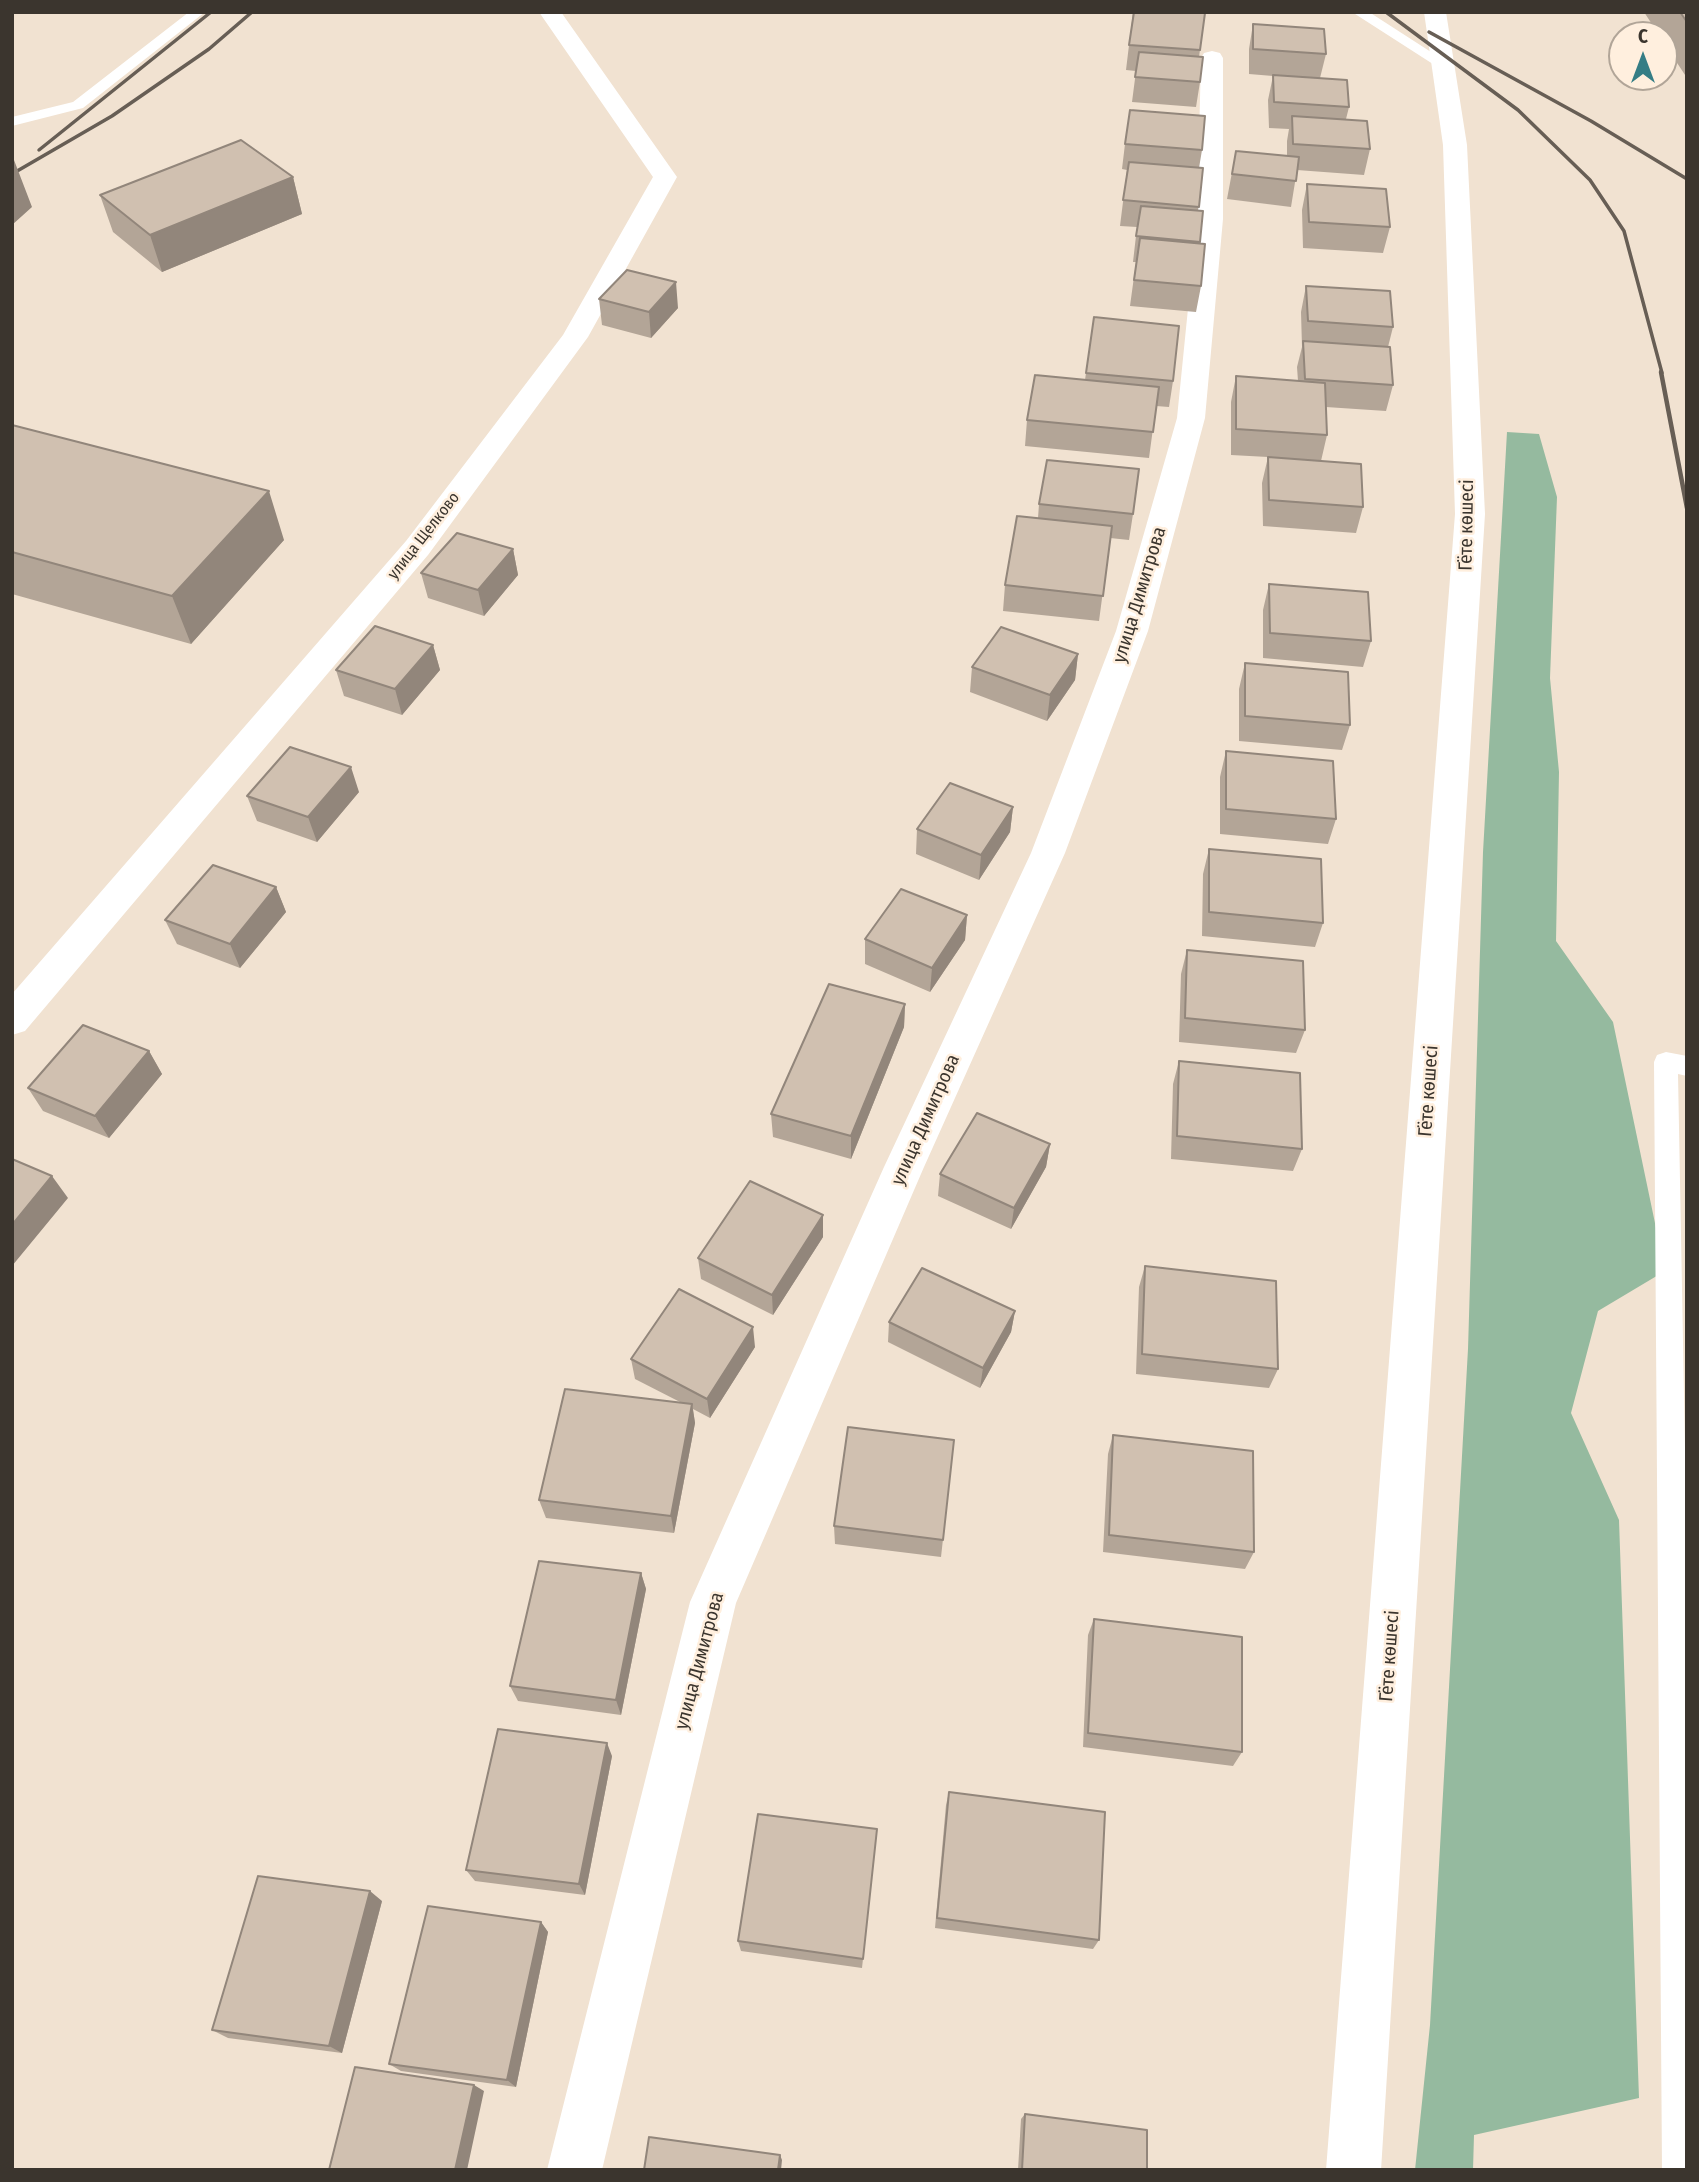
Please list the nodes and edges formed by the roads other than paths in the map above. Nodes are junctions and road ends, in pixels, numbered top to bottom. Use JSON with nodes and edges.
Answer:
{"nodes":[{"id":1,"x":198,"y":12,"type":"edge"},
{"id":2,"x":550,"y":12,"type":"edge"},
{"id":3,"x":1359,"y":12,"type":"edge"},
{"id":4,"x":1435,"y":12,"type":"edge"},
{"id":5,"x":1212,"y":58,"type":"dead end"},
{"id":6,"x":1441,"y":63,"type":"junction"},
{"id":7,"x":12,"y":122,"type":"edge"},
{"id":8,"x":12,"y":1020,"type":"edge"},
{"id":9,"x":1687,"y":1066,"type":"edge"},
{"id":10,"x":574,"y":2170,"type":"edge"},
{"id":11,"x":1353,"y":2170,"type":"edge"},
{"id":12,"x":1680,"y":2170,"type":"edge"}],
"edges":[{"from":1,"to":7,"type":"lane"},
{"from":2,"to":8,"type":"street","name":"улица Щелково"},
{"from":3,"to":6,"type":"lane"},
{"from":4,"to":6,"type":"street","name":"Гёте көшесі"},
{"from":5,"to":10,"type":"street","name":"улица Димитрова"},
{"from":6,"to":11,"type":"street","name":"Гёте көшесі"},
{"from":9,"to":12,"type":"lane"}]}
